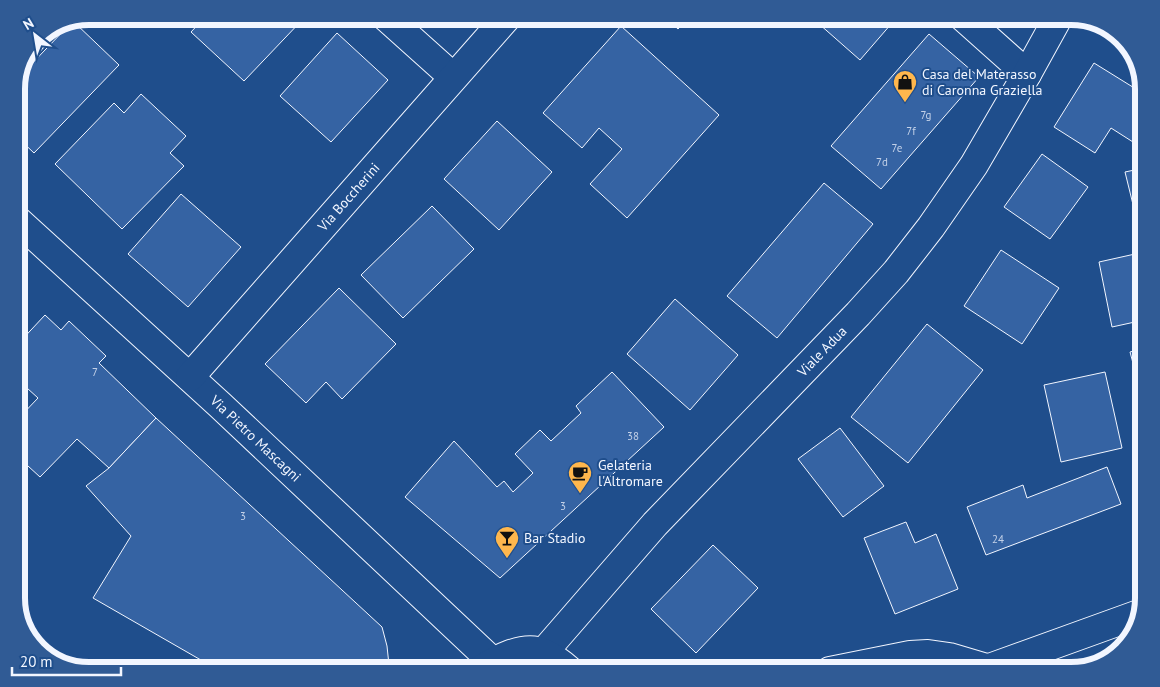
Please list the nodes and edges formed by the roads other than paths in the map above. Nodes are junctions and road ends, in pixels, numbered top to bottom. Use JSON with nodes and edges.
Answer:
{"nodes":[{"id":1,"x":395,"y":25,"type":"edge"},
{"id":2,"x":500,"y":25,"type":"edge"},
{"id":3,"x":972,"y":25,"type":"edge"},
{"id":4,"x":1054,"y":25,"type":"edge"},
{"id":5,"x":1027,"y":74,"type":"junction"},
{"id":6,"x":454,"y":77,"type":"junction"},
{"id":7,"x":25,"y":227,"type":"edge"},
{"id":8,"x":190,"y":377,"type":"junction"},
{"id":9,"x":1132,"y":617,"type":"edge"},
{"id":10,"x":543,"y":653,"type":"junction"},
{"id":11,"x":482,"y":662,"type":"edge"},
{"id":12,"x":494,"y":662,"type":"edge"},
{"id":13,"x":558,"y":662,"type":"edge"},
{"id":14,"x":875,"y":662,"type":"edge"},
{"id":15,"x":963,"y":662,"type":"edge"},
{"id":16,"x":1007,"y":662,"type":"edge"}],
"edges":[{"from":1,"to":6,"type":"street"},
{"from":2,"to":6,"type":"street","name":"Via Boccherini"},
{"from":3,"to":5,"type":"street"},
{"from":4,"to":5,"type":"street","name":"Viale Adua"},
{"from":5,"to":10,"type":"street","name":"Viale Adua"},
{"from":6,"to":8,"type":"street","name":"Via Boccherini"},
{"from":7,"to":8,"type":"street","name":"Via Pietro Mascagni"},
{"from":8,"to":11,"type":"street","name":"Via Pietro Mascagni"},
{"from":9,"to":16,"type":"street"},
{"from":10,"to":12,"type":"street"},
{"from":10,"to":13,"type":"street"},
{"from":14,"to":15,"type":"street"}]}
